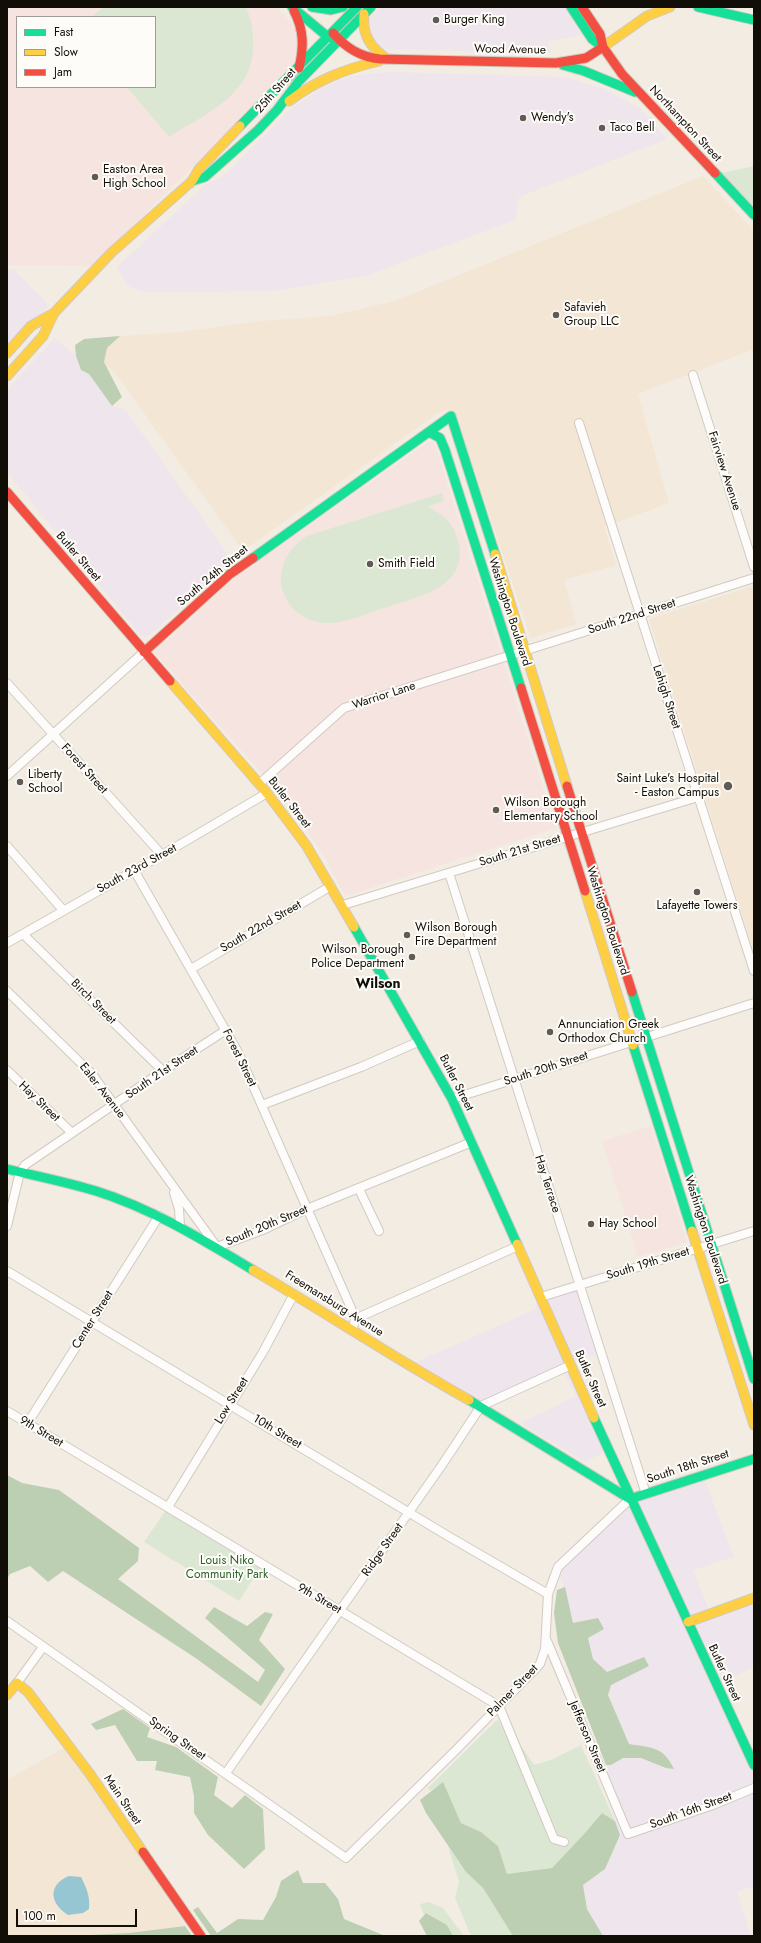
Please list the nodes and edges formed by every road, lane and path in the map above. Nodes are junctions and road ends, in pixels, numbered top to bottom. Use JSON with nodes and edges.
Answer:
{"nodes":[{"id":1,"x":292,"y":7,"type":"edge"},
{"id":2,"x":305,"y":7,"type":"edge"},
{"id":3,"x":312,"y":7,"type":"edge"},
{"id":4,"x":343,"y":7,"type":"edge"},
{"id":5,"x":357,"y":7,"type":"edge"},
{"id":6,"x":371,"y":7,"type":"edge"},
{"id":7,"x":571,"y":7,"type":"edge"},
{"id":8,"x":582,"y":7,"type":"edge"},
{"id":9,"x":670,"y":7,"type":"edge"},
{"id":10,"x":698,"y":7,"type":"edge"},
{"id":11,"x":364,"y":14,"type":"junction"},
{"id":12,"x":754,"y":20,"type":"edge"},
{"id":13,"x":330,"y":35,"type":"junction"},
{"id":14,"x":339,"y":40,"type":"junction"},
{"id":15,"x":604,"y":47,"type":"junction"},
{"id":16,"x":387,"y":59,"type":"junction"},
{"id":17,"x":556,"y":63,"type":"junction"},
{"id":18,"x":299,"y":68,"type":"junction"},
{"id":19,"x":639,"y":93,"type":"junction"},
{"id":20,"x":277,"y":110,"type":"junction"},
{"id":21,"x":192,"y":181,"type":"junction"},
{"id":22,"x":754,"y":215,"type":"edge"},
{"id":23,"x":54,"y":312,"type":"junction"},
{"id":24,"x":7,"y":353,"type":"edge"},
{"id":25,"x":693,"y":375,"type":"dead end"},
{"id":26,"x":7,"y":376,"type":"edge"},
{"id":27,"x":451,"y":416,"type":"joint"},
{"id":28,"x":579,"y":423,"type":"dead end"},
{"id":29,"x":429,"y":432,"type":"junction"},
{"id":30,"x":7,"y":492,"type":"edge"},
{"id":31,"x":754,"y":567,"type":"edge"},
{"id":32,"x":754,"y":578,"type":"edge"},
{"id":33,"x":640,"y":614,"type":"junction"},
{"id":34,"x":525,"y":651,"type":"junction"},
{"id":35,"x":144,"y":652,"type":"junction"},
{"id":36,"x":510,"y":656,"type":"junction"},
{"id":37,"x":7,"y":683,"type":"edge"},
{"id":38,"x":53,"y":734,"type":"junction"},
{"id":39,"x":7,"y":776,"type":"edge"},
{"id":40,"x":259,"y":784,"type":"junction"},
{"id":41,"x":267,"y":793,"type":"junction"},
{"id":42,"x":698,"y":797,"type":"junction"},
{"id":43,"x":582,"y":832,"type":"junction"},
{"id":44,"x":568,"y":837,"type":"junction"},
{"id":45,"x":7,"y":846,"type":"edge"},
{"id":46,"x":162,"y":855,"type":"junction"},
{"id":47,"x":134,"y":870,"type":"junction"},
{"id":48,"x":449,"y":873,"type":"junction"},
{"id":49,"x":331,"y":886,"type":"junction"},
{"id":50,"x":343,"y":906,"type":"junction"},
{"id":51,"x":63,"y":910,"type":"junction"},
{"id":52,"x":23,"y":934,"type":"junction"},
{"id":53,"x":7,"y":943,"type":"edge"},
{"id":54,"x":191,"y":968,"type":"junction"},
{"id":55,"x":754,"y":971,"type":"edge"},
{"id":56,"x":7,"y":991,"type":"edge"},
{"id":57,"x":754,"y":1003,"type":"edge"},
{"id":58,"x":226,"y":1030,"type":"junction"},
{"id":59,"x":647,"y":1037,"type":"junction"},
{"id":60,"x":420,"y":1041,"type":"junction"},
{"id":61,"x":632,"y":1042,"type":"junction"},
{"id":62,"x":7,"y":1070,"type":"edge"},
{"id":63,"x":162,"y":1071,"type":"junction"},
{"id":64,"x":514,"y":1079,"type":"junction"},
{"id":65,"x":452,"y":1099,"type":"junction"},
{"id":66,"x":262,"y":1105,"type":"junction"},
{"id":67,"x":115,"y":1106,"type":"junction"},
{"id":68,"x":72,"y":1133,"type":"junction"},
{"id":69,"x":472,"y":1142,"type":"junction"},
{"id":70,"x":7,"y":1169,"type":"edge"},
{"id":71,"x":20,"y":1172,"type":"junction"},
{"id":72,"x":170,"y":1184,"type":"junction"},
{"id":73,"x":359,"y":1189,"type":"junction"},
{"id":74,"x":307,"y":1209,"type":"junction"},
{"id":75,"x":159,"y":1216,"type":"junction"},
{"id":76,"x":7,"y":1226,"type":"edge"},
{"id":77,"x":180,"y":1226,"type":"junction"},
{"id":78,"x":379,"y":1231,"type":"dead end"},
{"id":79,"x":754,"y":1231,"type":"edge"},
{"id":80,"x":712,"y":1244,"type":"junction"},
{"id":81,"x":518,"y":1246,"type":"junction"},
{"id":82,"x":217,"y":1247,"type":"junction"},
{"id":83,"x":698,"y":1248,"type":"junction"},
{"id":84,"x":7,"y":1271,"type":"edge"},
{"id":85,"x":579,"y":1285,"type":"junction"},
{"id":86,"x":294,"y":1294,"type":"junction"},
{"id":87,"x":541,"y":1297,"type":"junction"},
{"id":88,"x":355,"y":1319,"type":"junction"},
{"id":89,"x":92,"y":1322,"type":"junction"},
{"id":90,"x":353,"y":1329,"type":"junction"},
{"id":91,"x":571,"y":1364,"type":"junction"},
{"id":92,"x":754,"y":1379,"type":"edge"},
{"id":93,"x":230,"y":1404,"type":"junction"},
{"id":94,"x":481,"y":1406,"type":"junction"},
{"id":95,"x":7,"y":1411,"type":"edge"},
{"id":96,"x":27,"y":1424,"type":"junction"},
{"id":97,"x":754,"y":1426,"type":"edge"},
{"id":98,"x":754,"y":1459,"type":"edge"},
{"id":99,"x":646,"y":1494,"type":"junction"},
{"id":100,"x":630,"y":1499,"type":"junction"},
{"id":101,"x":168,"y":1507,"type":"junction"},
{"id":102,"x":409,"y":1512,"type":"junction"},
{"id":103,"x":548,"y":1594,"type":"junction"},
{"id":104,"x":754,"y":1598,"type":"edge"},
{"id":105,"x":340,"y":1611,"type":"junction"},
{"id":106,"x":7,"y":1621,"type":"edge"},
{"id":107,"x":688,"y":1622,"type":"junction"},
{"id":108,"x":546,"y":1639,"type":"junction"},
{"id":109,"x":43,"y":1647,"type":"junction"},
{"id":110,"x":17,"y":1683,"type":"junction"},
{"id":111,"x":7,"y":1695,"type":"edge"},
{"id":112,"x":499,"y":1706,"type":"junction"},
{"id":113,"x":754,"y":1765,"type":"edge"},
{"id":114,"x":226,"y":1774,"type":"junction"},
{"id":115,"x":754,"y":1788,"type":"edge"},
{"id":116,"x":628,"y":1834,"type":"joint"},
{"id":117,"x":564,"y":1842,"type":"dead end"},
{"id":118,"x":346,"y":1858,"type":"joint"},
{"id":119,"x":201,"y":1936,"type":"edge"}],
"edges":[{"from":1,"to":13,"type":"main road"},
{"from":1,"to":18,"type":"main road"},
{"from":2,"to":13,"type":"main road"},
{"from":3,"to":4,"type":"main road"},
{"from":5,"to":13,"type":"main road","name":"25th Street"},
{"from":6,"to":11,"type":"main road","name":"25th Street"},
{"from":7,"to":15,"type":"main road","name":"Northampton Street"},
{"from":8,"to":15,"type":"main road","name":"Northampton Street"},
{"from":9,"to":15,"type":"main road","name":"Wood Avenue"},
{"from":10,"to":12,"type":"main road"},
{"from":11,"to":14,"type":"main road","name":"25th Street"},
{"from":11,"to":16,"type":"main road"},
{"from":13,"to":14,"type":"main road","name":"Wood Avenue"},
{"from":13,"to":18,"type":"main road","name":"25th Street"},
{"from":14,"to":16,"type":"main road","name":"Wood Avenue"},
{"from":14,"to":20,"type":"main road","name":"25th Street"},
{"from":15,"to":17,"type":"main road","name":"Wood Avenue"},
{"from":15,"to":19,"type":"main road","name":"Northampton Street"},
{"from":16,"to":17,"type":"main road","name":"Wood Avenue"},
{"from":16,"to":20,"type":"main road"},
{"from":17,"to":19,"type":"main road"},
{"from":18,"to":21,"type":"main road","name":"25th Street"},
{"from":19,"to":22,"type":"main road","name":"Northampton Street"},
{"from":20,"to":21,"type":"main road","name":"25th Street"},
{"from":21,"to":23,"type":"main road","name":"25th Street"},
{"from":23,"to":24,"type":"main road","name":"25th Street"},
{"from":23,"to":26,"type":"main road","name":"25th Street"},
{"from":25,"to":31,"type":"street","name":"Fairview Avenue"},
{"from":27,"to":29,"type":"main road","name":"South 24th Street"},
{"from":27,"to":34,"type":"main road","name":"Washington Boulevard"},
{"from":28,"to":33,"type":"street","name":"Lehigh Street"},
{"from":29,"to":35,"type":"main road","name":"South 24th Street"},
{"from":29,"to":36,"type":"main road","name":"Washington Boulevard"},
{"from":30,"to":35,"type":"main road","name":"Butler Street"},
{"from":32,"to":33,"type":"street","name":"South 22nd Street"},
{"from":33,"to":34,"type":"street","name":"South 22nd Street"},
{"from":33,"to":42,"type":"street","name":"Lehigh Street"},
{"from":34,"to":36,"type":"street","name":"South 22nd Street"},
{"from":34,"to":43,"type":"main road","name":"Washington Boulevard"},
{"from":35,"to":38,"type":"street","name":"South 24th Street"},
{"from":35,"to":40,"type":"main road","name":"Butler Street"},
{"from":36,"to":40,"type":"street","name":"Warrior Lane"},
{"from":36,"to":44,"type":"main road","name":"Washington Boulevard"},
{"from":37,"to":38,"type":"street","name":"Forest Street"},
{"from":38,"to":39,"type":"street","name":"South 24th Street"},
{"from":38,"to":46,"type":"street","name":"Forest Street"},
{"from":40,"to":41,"type":"main road","name":"Butler Street"},
{"from":41,"to":46,"type":"street","name":"South 23rd Street"},
{"from":41,"to":49,"type":"main road","name":"Butler Street"},
{"from":42,"to":43,"type":"street","name":"South 21st Street"},
{"from":42,"to":55,"type":"street","name":"Lehigh Street"},
{"from":43,"to":44,"type":"street","name":"South 21st Street"},
{"from":43,"to":59,"type":"main road","name":"Washington Boulevard"},
{"from":44,"to":48,"type":"street","name":"South 21st Street"},
{"from":44,"to":61,"type":"main road","name":"Washington Boulevard"},
{"from":45,"to":51,"type":"street"},
{"from":46,"to":47,"type":"street","name":"South 23rd Street"},
{"from":47,"to":51,"type":"street","name":"South 23rd Street"},
{"from":47,"to":54,"type":"street","name":"Forest Street"},
{"from":48,"to":50,"type":"street","name":"South 21st Street"},
{"from":48,"to":64,"type":"street","name":"Hay Terrace"},
{"from":49,"to":50,"type":"main road","name":"Butler Street"},
{"from":49,"to":54,"type":"street","name":"South 22nd Street"},
{"from":50,"to":60,"type":"main road","name":"Butler Street"},
{"from":51,"to":52,"type":"street","name":"South 23rd Street"},
{"from":52,"to":53,"type":"street","name":"South 23rd Street"},
{"from":52,"to":63,"type":"street","name":"Birch Street"},
{"from":54,"to":58,"type":"street","name":"Forest Street"},
{"from":56,"to":67,"type":"street","name":"Ealer Avenue"},
{"from":57,"to":59,"type":"street","name":"South 20th Street"},
{"from":58,"to":63,"type":"street","name":"South 21st Street"},
{"from":58,"to":66,"type":"street","name":"Forest Street"},
{"from":59,"to":61,"type":"street","name":"South 20th Street"},
{"from":59,"to":80,"type":"main road","name":"Washington Boulevard"},
{"from":60,"to":65,"type":"main road","name":"Butler Street"},
{"from":60,"to":66,"type":"street"},
{"from":61,"to":64,"type":"street","name":"South 20th Street"},
{"from":61,"to":83,"type":"main road","name":"Washington Boulevard"},
{"from":62,"to":68,"type":"street","name":"Hay Street"},
{"from":63,"to":67,"type":"street","name":"South 21st Street"},
{"from":64,"to":65,"type":"street","name":"South 20th Street"},
{"from":64,"to":85,"type":"street","name":"Hay Terrace"},
{"from":65,"to":69,"type":"main road","name":"Butler Street"},
{"from":66,"to":74,"type":"street","name":"Forest Street"},
{"from":67,"to":68,"type":"street","name":"South 21st Street"},
{"from":67,"to":72,"type":"street","name":"Ealer Avenue"},
{"from":68,"to":71,"type":"street","name":"South 21st Street"},
{"from":69,"to":73,"type":"street","name":"South 20th Street"},
{"from":69,"to":81,"type":"main road","name":"Butler Street"},
{"from":70,"to":71,"type":"main road","name":"Freemansburg Avenue"},
{"from":71,"to":75,"type":"main road","name":"Freemansburg Avenue"},
{"from":71,"to":76,"type":"street"},
{"from":72,"to":77,"type":"street","name":"Ealer Avenue"},
{"from":72,"to":82,"type":"street","name":"Ealer Avenue"},
{"from":73,"to":74,"type":"street","name":"South 20th Street"},
{"from":73,"to":78,"type":"street"},
{"from":74,"to":82,"type":"street","name":"South 20th Street"},
{"from":74,"to":88,"type":"street","name":"Forest Street"},
{"from":75,"to":77,"type":"main road","name":"Freemansburg Avenue"},
{"from":75,"to":89,"type":"street","name":"Center Street"},
{"from":77,"to":82,"type":"main road","name":"Freemansburg Avenue"},
{"from":79,"to":80,"type":"street","name":"South 19th Street"},
{"from":80,"to":83,"type":"street","name":"South 19th Street"},
{"from":80,"to":92,"type":"main road","name":"Washington Boulevard"},
{"from":81,"to":87,"type":"main road","name":"Butler Street"},
{"from":81,"to":88,"type":"street"},
{"from":82,"to":86,"type":"main road","name":"Freemansburg Avenue"},
{"from":83,"to":85,"type":"street","name":"South 19th Street"},
{"from":83,"to":97,"type":"main road","name":"Washington Boulevard"},
{"from":84,"to":89,"type":"street","name":"10th Street"},
{"from":85,"to":87,"type":"street","name":"South 19th Street"},
{"from":85,"to":99,"type":"street","name":"Hay Terrace"},
{"from":86,"to":90,"type":"main road","name":"Freemansburg Avenue"},
{"from":86,"to":93,"type":"street","name":"Low Street"},
{"from":87,"to":91,"type":"main road","name":"Butler Street"},
{"from":88,"to":90,"type":"street"},
{"from":89,"to":93,"type":"street","name":"10th Street"},
{"from":89,"to":96,"type":"street","name":"Center Street"},
{"from":90,"to":94,"type":"main road","name":"Freemansburg Avenue"},
{"from":91,"to":94,"type":"street"},
{"from":91,"to":100,"type":"main road","name":"Butler Street"},
{"from":93,"to":101,"type":"street","name":"Low Street"},
{"from":93,"to":102,"type":"street","name":"10th Street"},
{"from":94,"to":100,"type":"main road","name":"Freemansburg Avenue"},
{"from":94,"to":102,"type":"street","name":"Ridge Street"},
{"from":95,"to":96,"type":"street","name":"9th Street"},
{"from":96,"to":101,"type":"street","name":"9th Street"},
{"from":98,"to":99,"type":"main road","name":"South 18th Street"},
{"from":99,"to":100,"type":"main road","name":"South 18th Street"},
{"from":100,"to":103,"type":"street","name":"Palmer Street"},
{"from":100,"to":107,"type":"main road","name":"Butler Street"},
{"from":101,"to":105,"type":"street","name":"9th Street"},
{"from":102,"to":103,"type":"street","name":"10th Street"},
{"from":102,"to":105,"type":"street","name":"Ridge Street"},
{"from":103,"to":108,"type":"street","name":"Palmer Street"},
{"from":104,"to":107,"type":"main road"},
{"from":105,"to":112,"type":"street","name":"9th Street"},
{"from":105,"to":114,"type":"street","name":"Ridge Street"},
{"from":106,"to":109,"type":"street","name":"Spring Street"},
{"from":107,"to":113,"type":"main road","name":"Butler Street"},
{"from":108,"to":112,"type":"street","name":"Palmer Street"},
{"from":108,"to":116,"type":"street","name":"Jefferson Street"},
{"from":109,"to":110,"type":"street"},
{"from":109,"to":114,"type":"street","name":"Spring Street"},
{"from":110,"to":111,"type":"main road"},
{"from":110,"to":119,"type":"main road","name":"Main Street"},
{"from":112,"to":117,"type":"street"},
{"from":112,"to":118,"type":"street","name":"Palmer Street"},
{"from":114,"to":118,"type":"street","name":"Spring Street"},
{"from":115,"to":116,"type":"street","name":"South 16th Street"}]}
